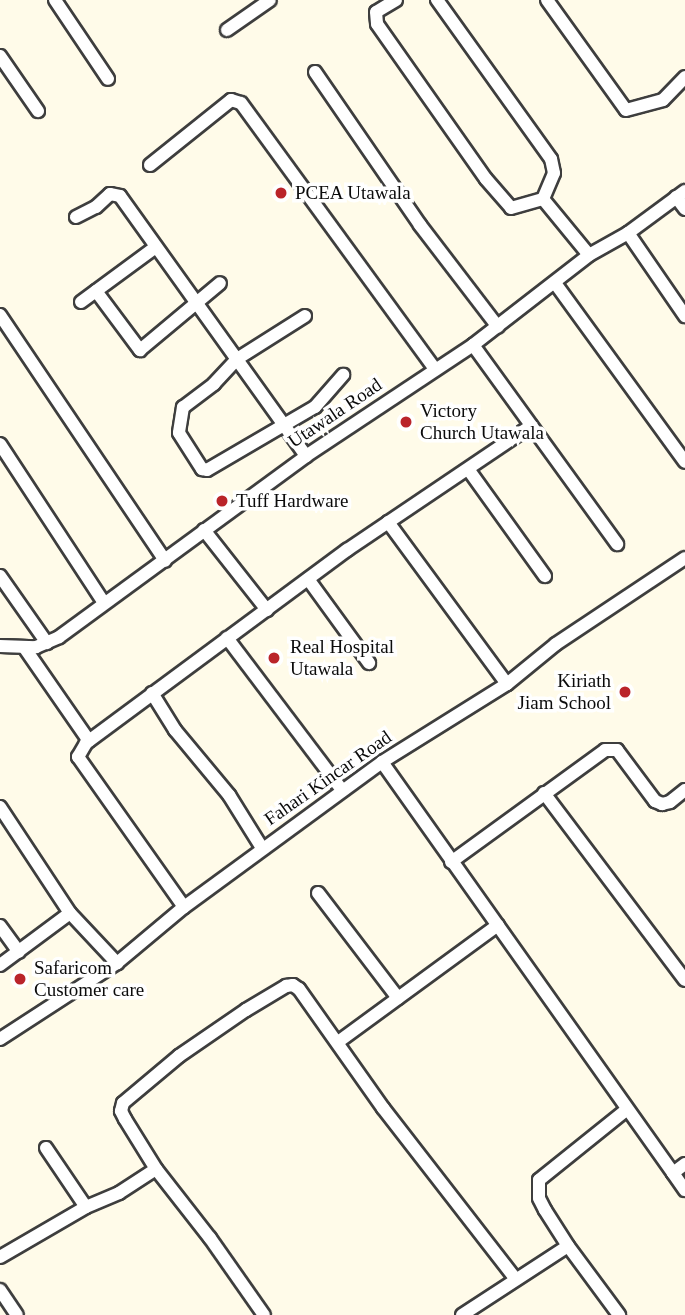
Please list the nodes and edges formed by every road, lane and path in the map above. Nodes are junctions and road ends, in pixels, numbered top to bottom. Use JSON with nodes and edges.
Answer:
{"nodes":[{"id":1,"x":55,"y":0,"type":"edge"},
{"id":2,"x":270,"y":0,"type":"edge"},
{"id":3,"x":396,"y":0,"type":"edge"},
{"id":4,"x":437,"y":0,"type":"edge"},
{"id":5,"x":547,"y":0,"type":"edge"},
{"id":6,"x":227,"y":30,"type":"dead end"},
{"id":7,"x":0,"y":56,"type":"edge"},
{"id":8,"x":314,"y":72,"type":"dead end"},
{"id":9,"x":685,"y":77,"type":"edge"},
{"id":10,"x":108,"y":79,"type":"dead end"},
{"id":11,"x":38,"y":110,"type":"dead end"},
{"id":12,"x":150,"y":165,"type":"dead end"},
{"id":13,"x":680,"y":194,"type":"edge"},
{"id":14,"x":542,"y":199,"type":"junction"},
{"id":15,"x":685,"y":209,"type":"edge"},
{"id":16,"x":76,"y":217,"type":"dead end"},
{"id":17,"x":628,"y":233,"type":"junction"},
{"id":18,"x":156,"y":247,"type":"junction"},
{"id":19,"x":589,"y":255,"type":"junction"},
{"id":20,"x":220,"y":283,"type":"dead end"},
{"id":21,"x":555,"y":284,"type":"junction"},
{"id":22,"x":96,"y":291,"type":"junction"},
{"id":23,"x":81,"y":302,"type":"dead end"},
{"id":24,"x":195,"y":302,"type":"junction"},
{"id":25,"x":0,"y":315,"type":"edge"},
{"id":26,"x":305,"y":316,"type":"dead end"},
{"id":27,"x":685,"y":316,"type":"edge"},
{"id":28,"x":498,"y":327,"type":"junction"},
{"id":29,"x":473,"y":345,"type":"junction"},
{"id":30,"x":237,"y":359,"type":"junction"},
{"id":31,"x":435,"y":369,"type":"junction"},
{"id":32,"x":343,"y":375,"type":"dead end"},
{"id":33,"x":281,"y":424,"type":"junction"},
{"id":34,"x":531,"y":425,"type":"junction"},
{"id":35,"x":1,"y":446,"type":"edge"},
{"id":36,"x":306,"y":456,"type":"junction"},
{"id":37,"x":685,"y":462,"type":"edge"},
{"id":38,"x":468,"y":469,"type":"junction"},
{"id":39,"x":388,"y":522,"type":"junction"},
{"id":40,"x":204,"y":530,"type":"junction"},
{"id":41,"x":617,"y":544,"type":"dead end"},
{"id":42,"x":685,"y":558,"type":"edge"},
{"id":43,"x":165,"y":561,"type":"junction"},
{"id":44,"x":0,"y":576,"type":"edge"},
{"id":45,"x":545,"y":576,"type":"dead end"},
{"id":46,"x":307,"y":579,"type":"junction"},
{"id":47,"x":104,"y":603,"type":"junction"},
{"id":48,"x":267,"y":610,"type":"junction"},
{"id":49,"x":227,"y":638,"type":"junction"},
{"id":50,"x":47,"y":643,"type":"junction"},
{"id":51,"x":0,"y":646,"type":"edge"},
{"id":52,"x":24,"y":647,"type":"junction"},
{"id":53,"x":369,"y":663,"type":"dead end"},
{"id":54,"x":507,"y":684,"type":"junction"},
{"id":55,"x":152,"y":693,"type":"junction"},
{"id":56,"x":89,"y":741,"type":"junction"},
{"id":57,"x":382,"y":762,"type":"junction"},
{"id":58,"x":342,"y":790,"type":"junction"},
{"id":59,"x":685,"y":790,"type":"edge"},
{"id":60,"x":544,"y":793,"type":"junction"},
{"id":61,"x":0,"y":807,"type":"edge"},
{"id":62,"x":262,"y":848,"type":"junction"},
{"id":63,"x":451,"y":862,"type":"junction"},
{"id":64,"x":318,"y":893,"type":"dead end"},
{"id":65,"x":184,"y":906,"type":"junction"},
{"id":66,"x":70,"y":913,"type":"junction"},
{"id":67,"x":498,"y":925,"type":"junction"},
{"id":68,"x":0,"y":926,"type":"edge"},
{"id":69,"x":19,"y":952,"type":"junction"},
{"id":70,"x":117,"y":963,"type":"junction"},
{"id":71,"x":0,"y":965,"type":"edge"},
{"id":72,"x":685,"y":980,"type":"edge"},
{"id":73,"x":398,"y":998,"type":"junction"},
{"id":74,"x":0,"y":1039,"type":"edge"},
{"id":75,"x":338,"y":1042,"type":"junction"},
{"id":76,"x":626,"y":1110,"type":"junction"},
{"id":77,"x":46,"y":1148,"type":"dead end"},
{"id":78,"x":685,"y":1164,"type":"edge"},
{"id":79,"x":156,"y":1169,"type":"junction"},
{"id":80,"x":673,"y":1173,"type":"junction"},
{"id":81,"x":685,"y":1190,"type":"edge"},
{"id":82,"x":86,"y":1207,"type":"junction"},
{"id":83,"x":568,"y":1246,"type":"junction"},
{"id":84,"x":0,"y":1257,"type":"edge"},
{"id":85,"x":515,"y":1278,"type":"junction"},
{"id":86,"x":0,"y":1290,"type":"edge"},
{"id":87,"x":18,"y":1315,"type":"edge"},
{"id":88,"x":264,"y":1315,"type":"edge"},
{"id":89,"x":462,"y":1315,"type":"edge"},
{"id":90,"x":619,"y":1315,"type":"edge"}],
"edges":[{"from":1,"to":10,"type":"street"},
{"from":2,"to":6,"type":"street"},
{"from":3,"to":14,"type":"street"},
{"from":4,"to":14,"type":"street"},
{"from":5,"to":9,"type":"street"},
{"from":7,"to":11,"type":"street"},
{"from":8,"to":28,"type":"street"},
{"from":12,"to":31,"type":"street"},
{"from":13,"to":15,"type":"street"},
{"from":13,"to":17,"type":"street","name":"Utawala Road"},
{"from":14,"to":19,"type":"street"},
{"from":16,"to":18,"type":"street"},
{"from":17,"to":19,"type":"street","name":"Utawala Road"},
{"from":17,"to":27,"type":"street"},
{"from":18,"to":22,"type":"street"},
{"from":18,"to":24,"type":"street"},
{"from":19,"to":21,"type":"street","name":"Utawala Road"},
{"from":20,"to":24,"type":"street"},
{"from":21,"to":28,"type":"street","name":"Utawala Road"},
{"from":21,"to":37,"type":"street"},
{"from":22,"to":23,"type":"street"},
{"from":22,"to":24,"type":"street"},
{"from":24,"to":30,"type":"street"},
{"from":25,"to":43,"type":"street"},
{"from":26,"to":30,"type":"street"},
{"from":28,"to":29,"type":"street","name":"Utawala Road"},
{"from":29,"to":31,"type":"street","name":"Utawala Road"},
{"from":29,"to":34,"type":"street"},
{"from":30,"to":33,"type":"street"},
{"from":30,"to":33,"type":"street"},
{"from":31,"to":36,"type":"street","name":"Utawala Road"},
{"from":32,"to":33,"type":"street"},
{"from":33,"to":36,"type":"street"},
{"from":34,"to":38,"type":"street"},
{"from":34,"to":41,"type":"street"},
{"from":35,"to":47,"type":"street"},
{"from":36,"to":40,"type":"street","name":"Utawala Road"},
{"from":38,"to":39,"type":"street"},
{"from":38,"to":45,"type":"street"},
{"from":39,"to":46,"type":"street"},
{"from":39,"to":54,"type":"street"},
{"from":40,"to":43,"type":"street","name":"Utawala Road"},
{"from":40,"to":48,"type":"street"},
{"from":42,"to":54,"type":"street","name":"Fahari Kincar Road"},
{"from":43,"to":47,"type":"street","name":"Utawala Road"},
{"from":44,"to":50,"type":"street"},
{"from":46,"to":48,"type":"street"},
{"from":46,"to":53,"type":"street"},
{"from":47,"to":50,"type":"street","name":"Utawala Road"},
{"from":48,"to":49,"type":"street"},
{"from":49,"to":55,"type":"street"},
{"from":49,"to":58,"type":"street"},
{"from":50,"to":52,"type":"street","name":"Utawala Road"},
{"from":51,"to":52,"type":"street","name":"Utawala Road"},
{"from":52,"to":56,"type":"street"},
{"from":54,"to":57,"type":"street","name":"Fahari Kincar Road"},
{"from":55,"to":56,"type":"street"},
{"from":55,"to":62,"type":"street"},
{"from":56,"to":65,"type":"street"},
{"from":57,"to":58,"type":"street","name":"Fahari Kincar Road"},
{"from":57,"to":63,"type":"street"},
{"from":58,"to":62,"type":"street","name":"Fahari Kincar Road"},
{"from":59,"to":60,"type":"street"},
{"from":60,"to":63,"type":"street"},
{"from":60,"to":72,"type":"street"},
{"from":61,"to":66,"type":"street"},
{"from":62,"to":65,"type":"street","name":"Fahari Kincar Road"},
{"from":63,"to":67,"type":"street"},
{"from":64,"to":73,"type":"street"},
{"from":65,"to":70,"type":"street","name":"Fahari Kincar Road"},
{"from":66,"to":69,"type":"street"},
{"from":66,"to":70,"type":"street"},
{"from":67,"to":73,"type":"street"},
{"from":67,"to":76,"type":"street"},
{"from":68,"to":69,"type":"street"},
{"from":69,"to":71,"type":"street"},
{"from":70,"to":74,"type":"street","name":"Fahari Kincar Road"},
{"from":73,"to":75,"type":"street"},
{"from":75,"to":79,"type":"street"},
{"from":75,"to":85,"type":"street"},
{"from":76,"to":80,"type":"street"},
{"from":76,"to":83,"type":"street"},
{"from":77,"to":82,"type":"street"},
{"from":78,"to":80,"type":"street"},
{"from":79,"to":82,"type":"street"},
{"from":79,"to":88,"type":"street"},
{"from":80,"to":81,"type":"street"},
{"from":82,"to":84,"type":"street"},
{"from":83,"to":85,"type":"street"},
{"from":83,"to":90,"type":"street"},
{"from":85,"to":89,"type":"street"},
{"from":86,"to":87,"type":"street"}]}
